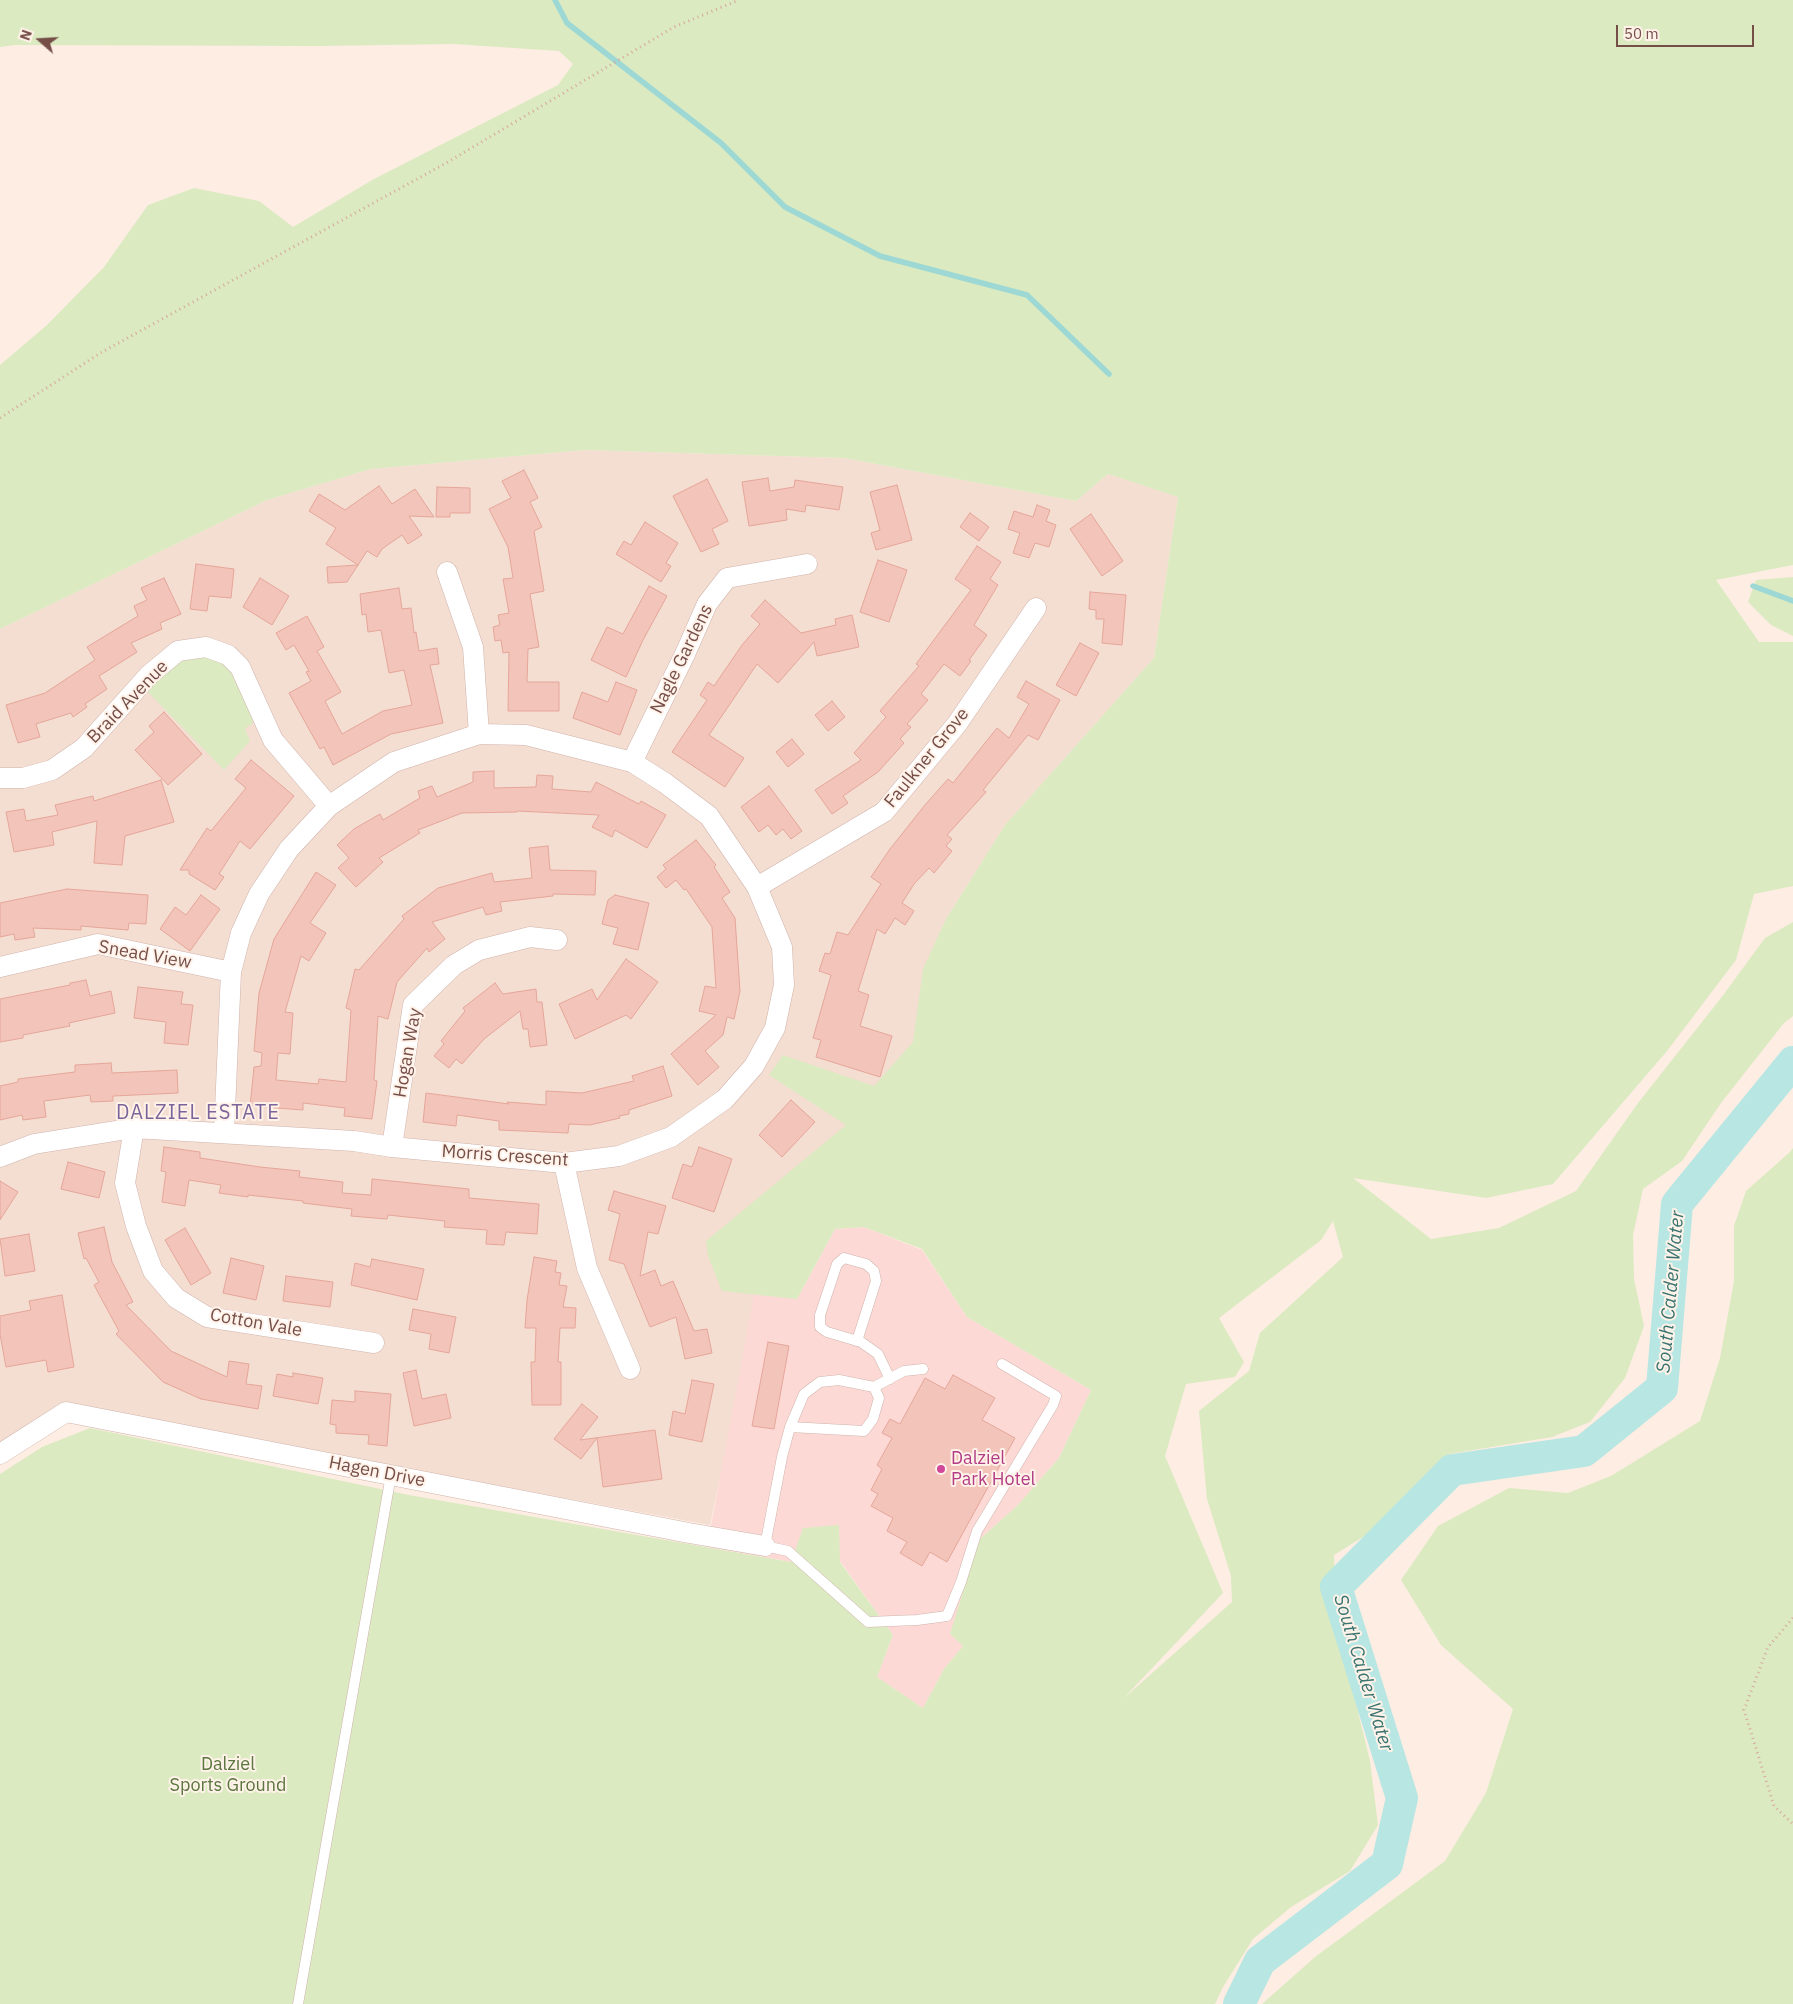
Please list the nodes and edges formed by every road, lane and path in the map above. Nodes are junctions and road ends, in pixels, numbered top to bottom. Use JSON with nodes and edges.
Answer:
{"nodes":[{"id":1,"x":739,"y":0,"type":"edge"},
{"id":2,"x":0,"y":418,"type":"edge"},
{"id":3,"x":807,"y":564,"type":"dead end"},
{"id":4,"x":447,"y":572,"type":"dead end"},
{"id":5,"x":1036,"y":608,"type":"dead end"},
{"id":6,"x":479,"y":734,"type":"junction"},
{"id":7,"x":632,"y":762,"type":"junction"},
{"id":8,"x":0,"y":778,"type":"edge"},
{"id":9,"x":329,"y":806,"type":"junction"},
{"id":10,"x":757,"y":887,"type":"junction"},
{"id":11,"x":557,"y":940,"type":"dead end"},
{"id":12,"x":0,"y":967,"type":"edge"},
{"id":13,"x":231,"y":972,"type":"junction"},
{"id":14,"x":134,"y":1128,"type":"junction"},
{"id":15,"x":224,"y":1133,"type":"junction"},
{"id":16,"x":392,"y":1147,"type":"junction"},
{"id":17,"x":0,"y":1157,"type":"edge"},
{"id":18,"x":564,"y":1163,"type":"junction"},
{"id":19,"x":857,"y":1341,"type":"junction"},
{"id":20,"x":374,"y":1343,"type":"dead end"},
{"id":21,"x":1002,"y":1364,"type":"dead end"},
{"id":22,"x":630,"y":1369,"type":"dead end"},
{"id":23,"x":923,"y":1369,"type":"dead end"},
{"id":24,"x":890,"y":1379,"type":"junction"},
{"id":25,"x":874,"y":1387,"type":"junction"},
{"id":26,"x":790,"y":1427,"type":"junction"},
{"id":27,"x":0,"y":1454,"type":"edge"},
{"id":28,"x":391,"y":1475,"type":"junction"},
{"id":29,"x":765,"y":1546,"type":"junction"},
{"id":30,"x":1793,"y":1618,"type":"edge"},
{"id":31,"x":1793,"y":1824,"type":"edge"},
{"id":32,"x":298,"y":2004,"type":"edge"}],
"edges":[{"from":1,"to":2,"type":"path"},
{"from":3,"to":7,"type":"street","name":"Nagle Gardens"},
{"from":4,"to":6,"type":"street"},
{"from":5,"to":10,"type":"street","name":"Faulkner Grove"},
{"from":6,"to":7,"type":"street","name":"Morris Crescent"},
{"from":6,"to":9,"type":"street","name":"Morris Crescent"},
{"from":7,"to":10,"type":"street","name":"Morris Crescent"},
{"from":8,"to":9,"type":"street","name":"Braid Avenue"},
{"from":9,"to":13,"type":"street","name":"Morris Crescent"},
{"from":10,"to":18,"type":"street","name":"Morris Crescent"},
{"from":11,"to":16,"type":"street","name":"Hogan Way"},
{"from":12,"to":13,"type":"street","name":"Snead View"},
{"from":13,"to":15,"type":"street","name":"Morris Crescent"},
{"from":14,"to":15,"type":"street","name":"Morris Crescent"},
{"from":14,"to":17,"type":"street","name":"Morris Crescent"},
{"from":14,"to":20,"type":"street","name":"Cotton Vale"},
{"from":15,"to":16,"type":"street","name":"Morris Crescent"},
{"from":16,"to":18,"type":"street","name":"Morris Crescent"},
{"from":18,"to":22,"type":"street"},
{"from":19,"to":19,"type":"lane"},
{"from":19,"to":24,"type":"lane"},
{"from":21,"to":29,"type":"lane"},
{"from":23,"to":24,"type":"lane"},
{"from":24,"to":25,"type":"lane"},
{"from":25,"to":26,"type":"lane"},
{"from":25,"to":26,"type":"lane"},
{"from":26,"to":29,"type":"lane"},
{"from":27,"to":28,"type":"street","name":"Hagen Drive"},
{"from":28,"to":29,"type":"street","name":"Hagen Drive"},
{"from":28,"to":32,"type":"lane"},
{"from":30,"to":31,"type":"path"}]}
